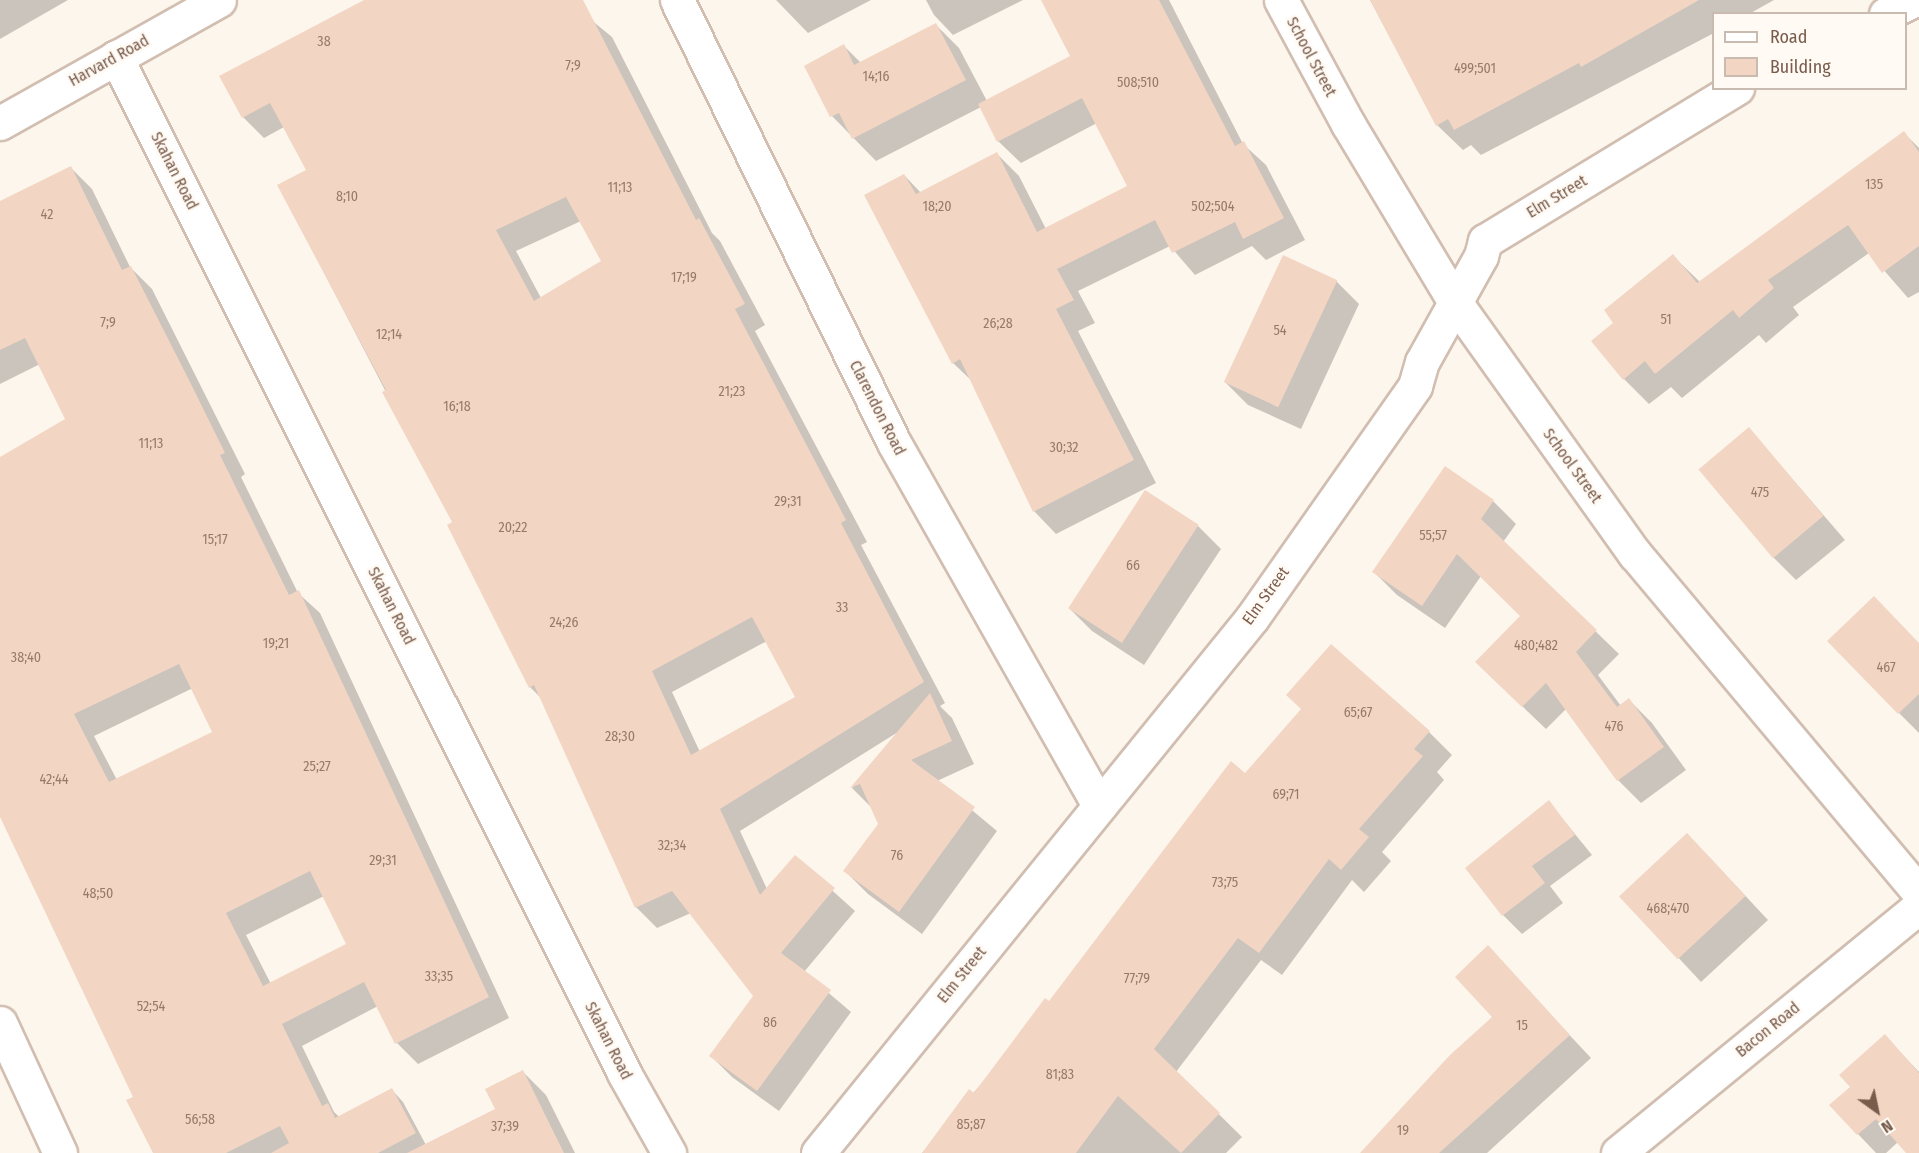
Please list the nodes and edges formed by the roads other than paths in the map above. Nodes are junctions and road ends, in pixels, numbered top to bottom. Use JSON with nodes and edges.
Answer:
{"nodes":[{"id":1,"x":219,"y":0,"type":"edge"},
{"id":2,"x":677,"y":0,"type":"edge"},
{"id":3,"x":1281,"y":0,"type":"edge"},
{"id":4,"x":1913,"y":0,"type":"edge"},
{"id":5,"x":1890,"y":12,"type":"edge"},
{"id":6,"x":116,"y":57,"type":"junction"},
{"id":7,"x":1734,"y":90,"type":"edge"},
{"id":8,"x":0,"y":123,"type":"edge"},
{"id":9,"x":1455,"y":303,"type":"junction"},
{"id":10,"x":1099,"y":806,"type":"junction"},
{"id":11,"x":1919,"y":893,"type":"edge"},
{"id":12,"x":1919,"y":907,"type":"edge"},
{"id":13,"x":0,"y":1023,"type":"edge"},
{"id":14,"x":60,"y":1153,"type":"edge"},
{"id":15,"x":669,"y":1153,"type":"edge"},
{"id":16,"x":819,"y":1153,"type":"edge"},
{"id":17,"x":1618,"y":1153,"type":"edge"}],
"edges":[{"from":1,"to":6,"type":"street","name":"Harvard Road"},
{"from":2,"to":10,"type":"street","name":"Clarendon Road"},
{"from":3,"to":9,"type":"street","name":"School Street"},
{"from":4,"to":5,"type":"street"},
{"from":6,"to":8,"type":"street","name":"Harvard Road"},
{"from":6,"to":15,"type":"street","name":"Skahan Road"},
{"from":7,"to":9,"type":"street","name":"Elm Street"},
{"from":9,"to":10,"type":"street","name":"Elm Street"},
{"from":9,"to":11,"type":"street","name":"School Street"},
{"from":10,"to":16,"type":"street","name":"Elm Street"},
{"from":12,"to":17,"type":"street","name":"Bacon Road"},
{"from":13,"to":14,"type":"street"}]}
